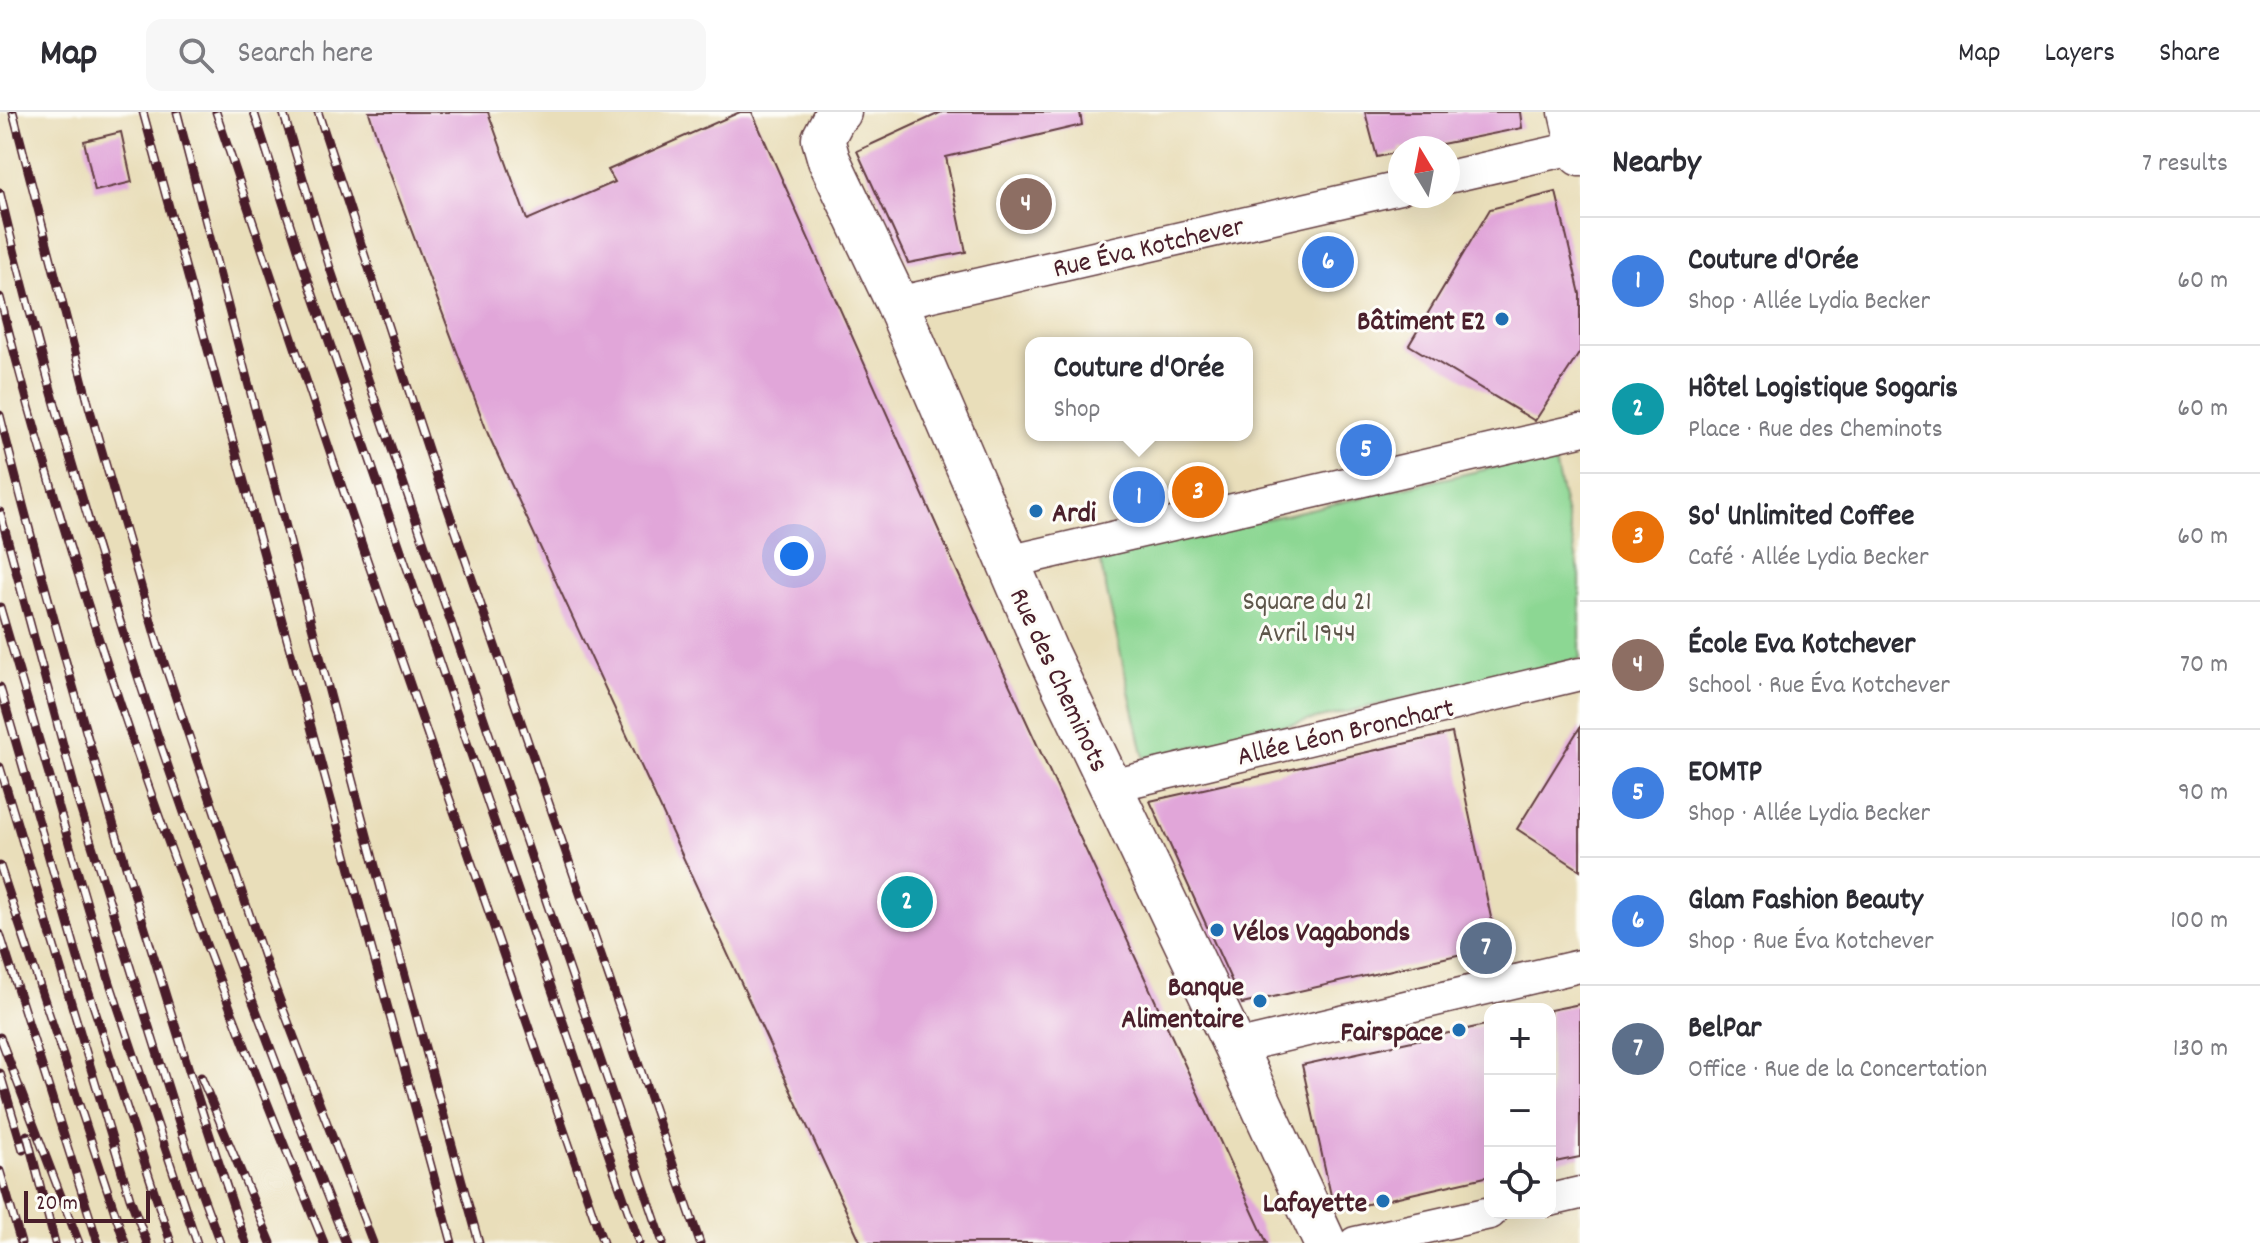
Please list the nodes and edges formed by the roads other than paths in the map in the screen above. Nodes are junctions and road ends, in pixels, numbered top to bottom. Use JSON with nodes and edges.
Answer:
{"nodes":[{"id":1,"x":840,"y":112,"type":"edge"},
{"id":2,"x":1576,"y":138,"type":"edge"},
{"id":3,"x":1460,"y":173,"type":"edge"},
{"id":4,"x":1388,"y":191,"type":"edge"},
{"id":5,"x":897,"y":303,"type":"junction"},
{"id":6,"x":1580,"y":430,"type":"edge"},
{"id":7,"x":1008,"y":562,"type":"junction"},
{"id":8,"x":1580,"y":674,"type":"edge"},
{"id":9,"x":1112,"y":788,"type":"junction"},
{"id":10,"x":1580,"y":966,"type":"edge"},
{"id":11,"x":1235,"y":1047,"type":"junction"},
{"id":12,"x":1580,"y":1193,"type":"edge"},
{"id":13,"x":1556,"y":1199,"type":"edge"},
{"id":14,"x":1484,"y":1214,"type":"edge"},
{"id":15,"x":1325,"y":1243,"type":"edge"},
{"id":16,"x":1355,"y":1243,"type":"edge"}],
"edges":[{"from":1,"to":5,"type":"street","name":"Rue des Cheminots"},
{"from":2,"to":3,"type":"street"},
{"from":4,"to":5,"type":"street","name":"Rue Éva Kotchever"},
{"from":5,"to":7,"type":"street","name":"Rue des Cheminots"},
{"from":6,"to":7,"type":"street"},
{"from":7,"to":9,"type":"street","name":"Rue des Cheminots"},
{"from":8,"to":9,"type":"street","name":"Allée Léon Bronchart"},
{"from":9,"to":11,"type":"street","name":"Rue des Cheminots"},
{"from":10,"to":11,"type":"street"},
{"from":11,"to":15,"type":"street","name":"Rue des Cheminots"},
{"from":12,"to":13,"type":"street"},
{"from":14,"to":16,"type":"street"}]}
